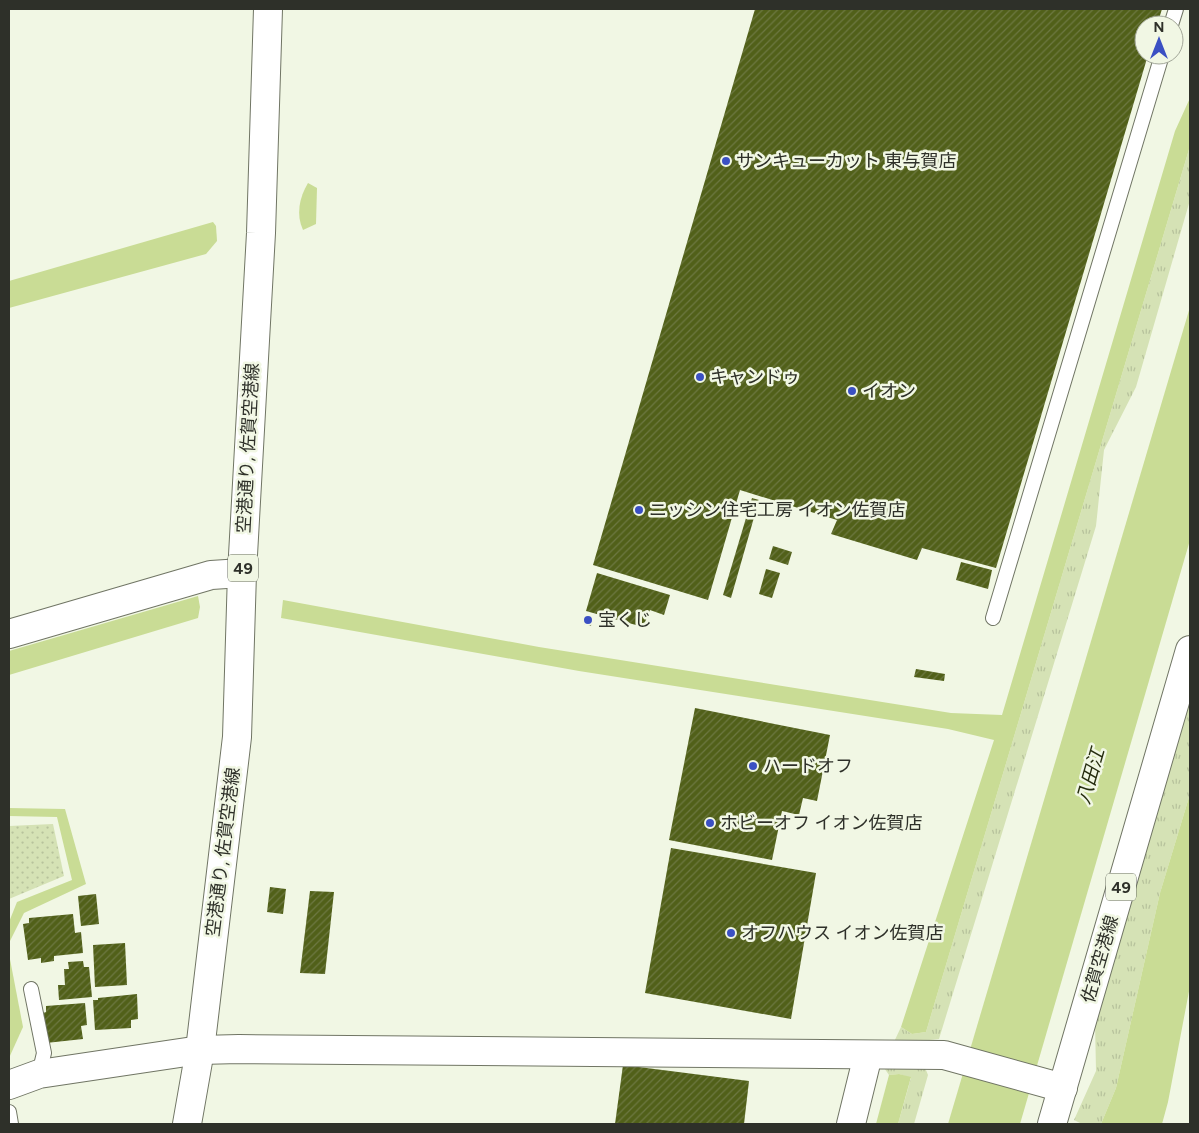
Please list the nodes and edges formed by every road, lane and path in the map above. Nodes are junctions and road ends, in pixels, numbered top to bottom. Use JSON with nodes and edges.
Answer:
{"nodes":[{"id":1,"x":268,"y":9,"type":"edge"},
{"id":2,"x":1159,"y":65,"type":"edge"},
{"id":3,"x":242,"y":573,"type":"junction"},
{"id":4,"x":994,"y":618,"type":"dead end"},
{"id":5,"x":9,"y":634,"type":"edge"},
{"id":6,"x":1190,"y":650,"type":"edge"},
{"id":7,"x":31,"y":989,"type":"dead end"},
{"id":8,"x":200,"y":1050,"type":"junction"},
{"id":9,"x":868,"y":1054,"type":"junction"},
{"id":10,"x":40,"y":1074,"type":"junction"},
{"id":11,"x":9,"y":1084,"type":"edge"},
{"id":12,"x":1063,"y":1088,"type":"junction"},
{"id":13,"x":9,"y":1112,"type":"edge"},
{"id":14,"x":12,"y":1124,"type":"edge"},
{"id":15,"x":187,"y":1124,"type":"edge"},
{"id":16,"x":852,"y":1124,"type":"edge"},
{"id":17,"x":1052,"y":1124,"type":"edge"}],
"edges":[{"from":1,"to":3,"type":"main road","name":"空港通り, 佐賀空港線","number":"49"},
{"from":2,"to":4,"type":"lane"},
{"from":3,"to":5,"type":"main road"},
{"from":3,"to":8,"type":"main road","name":"空港通り, 佐賀空港線","number":"49"},
{"from":6,"to":12,"type":"main road","name":"佐賀空港線","number":"49"},
{"from":7,"to":10,"type":"lane"},
{"from":8,"to":9,"type":"main road"},
{"from":8,"to":10,"type":"main road"},
{"from":8,"to":15,"type":"main road","name":"空港通り, 佐賀空港線","number":"49"},
{"from":9,"to":12,"type":"main road"},
{"from":9,"to":16,"type":"main road"},
{"from":10,"to":11,"type":"main road"},
{"from":12,"to":17,"type":"main road","name":"佐賀空港線","number":"49"},
{"from":13,"to":14,"type":"lane"}]}
